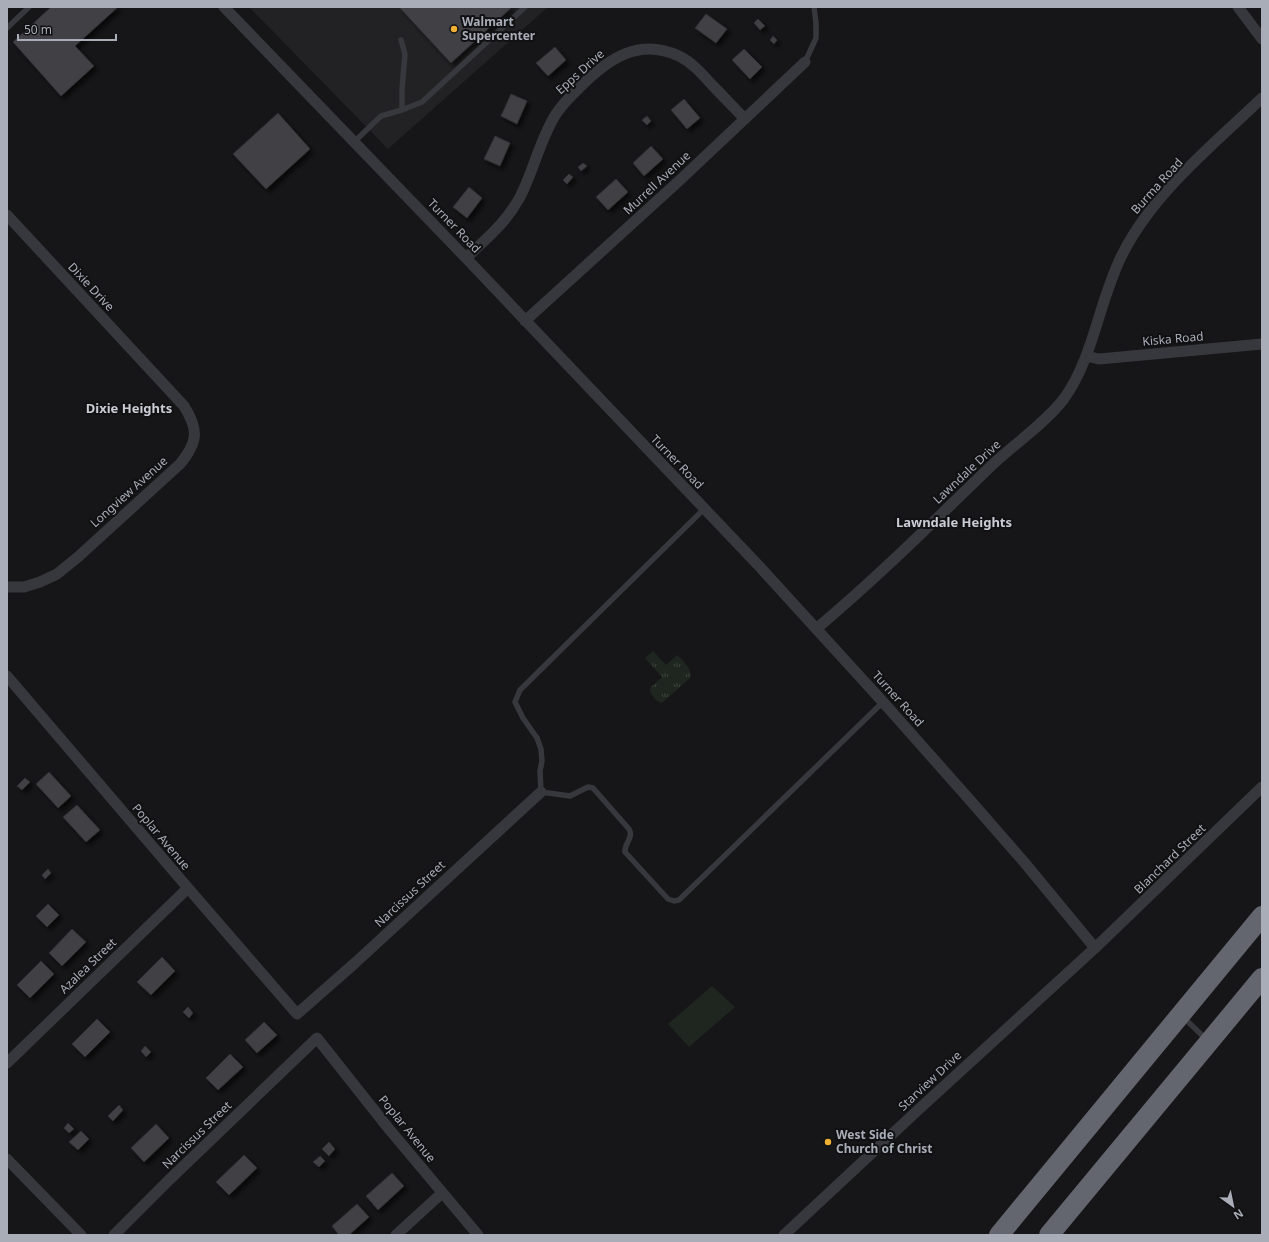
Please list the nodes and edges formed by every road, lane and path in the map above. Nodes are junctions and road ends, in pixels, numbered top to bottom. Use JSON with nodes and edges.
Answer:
{"nodes":[{"id":1,"x":29,"y":7,"type":"edge"},
{"id":2,"x":224,"y":7,"type":"edge"},
{"id":3,"x":525,"y":7,"type":"edge"},
{"id":4,"x":814,"y":7,"type":"edge"},
{"id":5,"x":1238,"y":7,"type":"edge"},
{"id":6,"x":7,"y":28,"type":"edge"},
{"id":7,"x":1262,"y":39,"type":"edge"},
{"id":8,"x":401,"y":40,"type":"dead end"},
{"id":9,"x":805,"y":62,"type":"joint"},
{"id":10,"x":1262,"y":98,"type":"edge"},
{"id":11,"x":402,"y":110,"type":"junction"},
{"id":12,"x":745,"y":119,"type":"junction"},
{"id":13,"x":354,"y":142,"type":"junction"},
{"id":14,"x":7,"y":215,"type":"edge"},
{"id":15,"x":466,"y":258,"type":"junction"},
{"id":16,"x":525,"y":321,"type":"junction"},
{"id":17,"x":1262,"y":344,"type":"edge"},
{"id":18,"x":1086,"y":356,"type":"junction"},
{"id":19,"x":157,"y":377,"type":"joint"},
{"id":20,"x":704,"y":509,"type":"junction"},
{"id":21,"x":7,"y":587,"type":"edge"},
{"id":22,"x":816,"y":629,"type":"junction"},
{"id":23,"x":7,"y":676,"type":"edge"},
{"id":24,"x":883,"y":702,"type":"junction"},
{"id":25,"x":1262,"y":787,"type":"edge"},
{"id":26,"x":541,"y":792,"type":"junction"},
{"id":27,"x":188,"y":888,"type":"junction"},
{"id":28,"x":1262,"y":916,"type":"edge"},
{"id":29,"x":1095,"y":948,"type":"junction"},
{"id":30,"x":1262,"y":978,"type":"edge"},
{"id":31,"x":297,"y":1014,"type":"joint"},
{"id":32,"x":1180,"y":1015,"type":"junction"},
{"id":33,"x":317,"y":1038,"type":"joint"},
{"id":34,"x":1209,"y":1042,"type":"junction"},
{"id":35,"x":7,"y":1063,"type":"edge"},
{"id":36,"x":7,"y":1158,"type":"edge"},
{"id":37,"x":442,"y":1193,"type":"junction"},
{"id":38,"x":81,"y":1235,"type":"edge"},
{"id":39,"x":114,"y":1235,"type":"edge"},
{"id":40,"x":396,"y":1235,"type":"edge"},
{"id":41,"x":478,"y":1235,"type":"edge"},
{"id":42,"x":784,"y":1235,"type":"edge"},
{"id":43,"x":999,"y":1235,"type":"edge"},
{"id":44,"x":1049,"y":1235,"type":"edge"}],
"edges":[{"from":1,"to":6,"type":"lane"},
{"from":2,"to":13,"type":"street","name":"Turner Road"},
{"from":3,"to":11,"type":"lane"},
{"from":4,"to":9,"type":"lane"},
{"from":5,"to":7,"type":"street"},
{"from":8,"to":11,"type":"lane"},
{"from":9,"to":12,"type":"street","name":"Murrell Avenue"},
{"from":10,"to":18,"type":"street","name":"Burma Road"},
{"from":11,"to":13,"type":"lane"},
{"from":12,"to":15,"type":"street","name":"Epps Drive"},
{"from":12,"to":16,"type":"street","name":"Murrell Avenue"},
{"from":13,"to":15,"type":"street","name":"Turner Road"},
{"from":14,"to":19,"type":"street","name":"Dixie Drive"},
{"from":15,"to":16,"type":"street","name":"Turner Road"},
{"from":16,"to":20,"type":"street","name":"Turner Road"},
{"from":17,"to":18,"type":"street","name":"Kiska Road"},
{"from":18,"to":22,"type":"street","name":"Lawndale Drive"},
{"from":19,"to":21,"type":"street","name":"Longview Avenue"},
{"from":20,"to":22,"type":"street","name":"Turner Road"},
{"from":20,"to":26,"type":"lane"},
{"from":22,"to":24,"type":"street","name":"Turner Road"},
{"from":23,"to":27,"type":"street","name":"Poplar Avenue"},
{"from":24,"to":26,"type":"lane"},
{"from":24,"to":29,"type":"street","name":"Turner Road"},
{"from":25,"to":29,"type":"street","name":"Blanchard Street"},
{"from":26,"to":31,"type":"street","name":"Narcissus Street"},
{"from":27,"to":31,"type":"street","name":"Poplar Avenue"},
{"from":27,"to":35,"type":"street","name":"Azalea Street"},
{"from":28,"to":32,"type":"highway"},
{"from":29,"to":42,"type":"street","name":"Starview Drive"},
{"from":30,"to":34,"type":"highway"},
{"from":32,"to":34,"type":"lane"},
{"from":32,"to":43,"type":"highway"},
{"from":33,"to":37,"type":"street","name":"Poplar Avenue"},
{"from":33,"to":39,"type":"street","name":"Narcissus Street"},
{"from":34,"to":44,"type":"highway"},
{"from":36,"to":38,"type":"street"},
{"from":37,"to":40,"type":"street"},
{"from":37,"to":41,"type":"street","name":"Poplar Avenue"}]}
